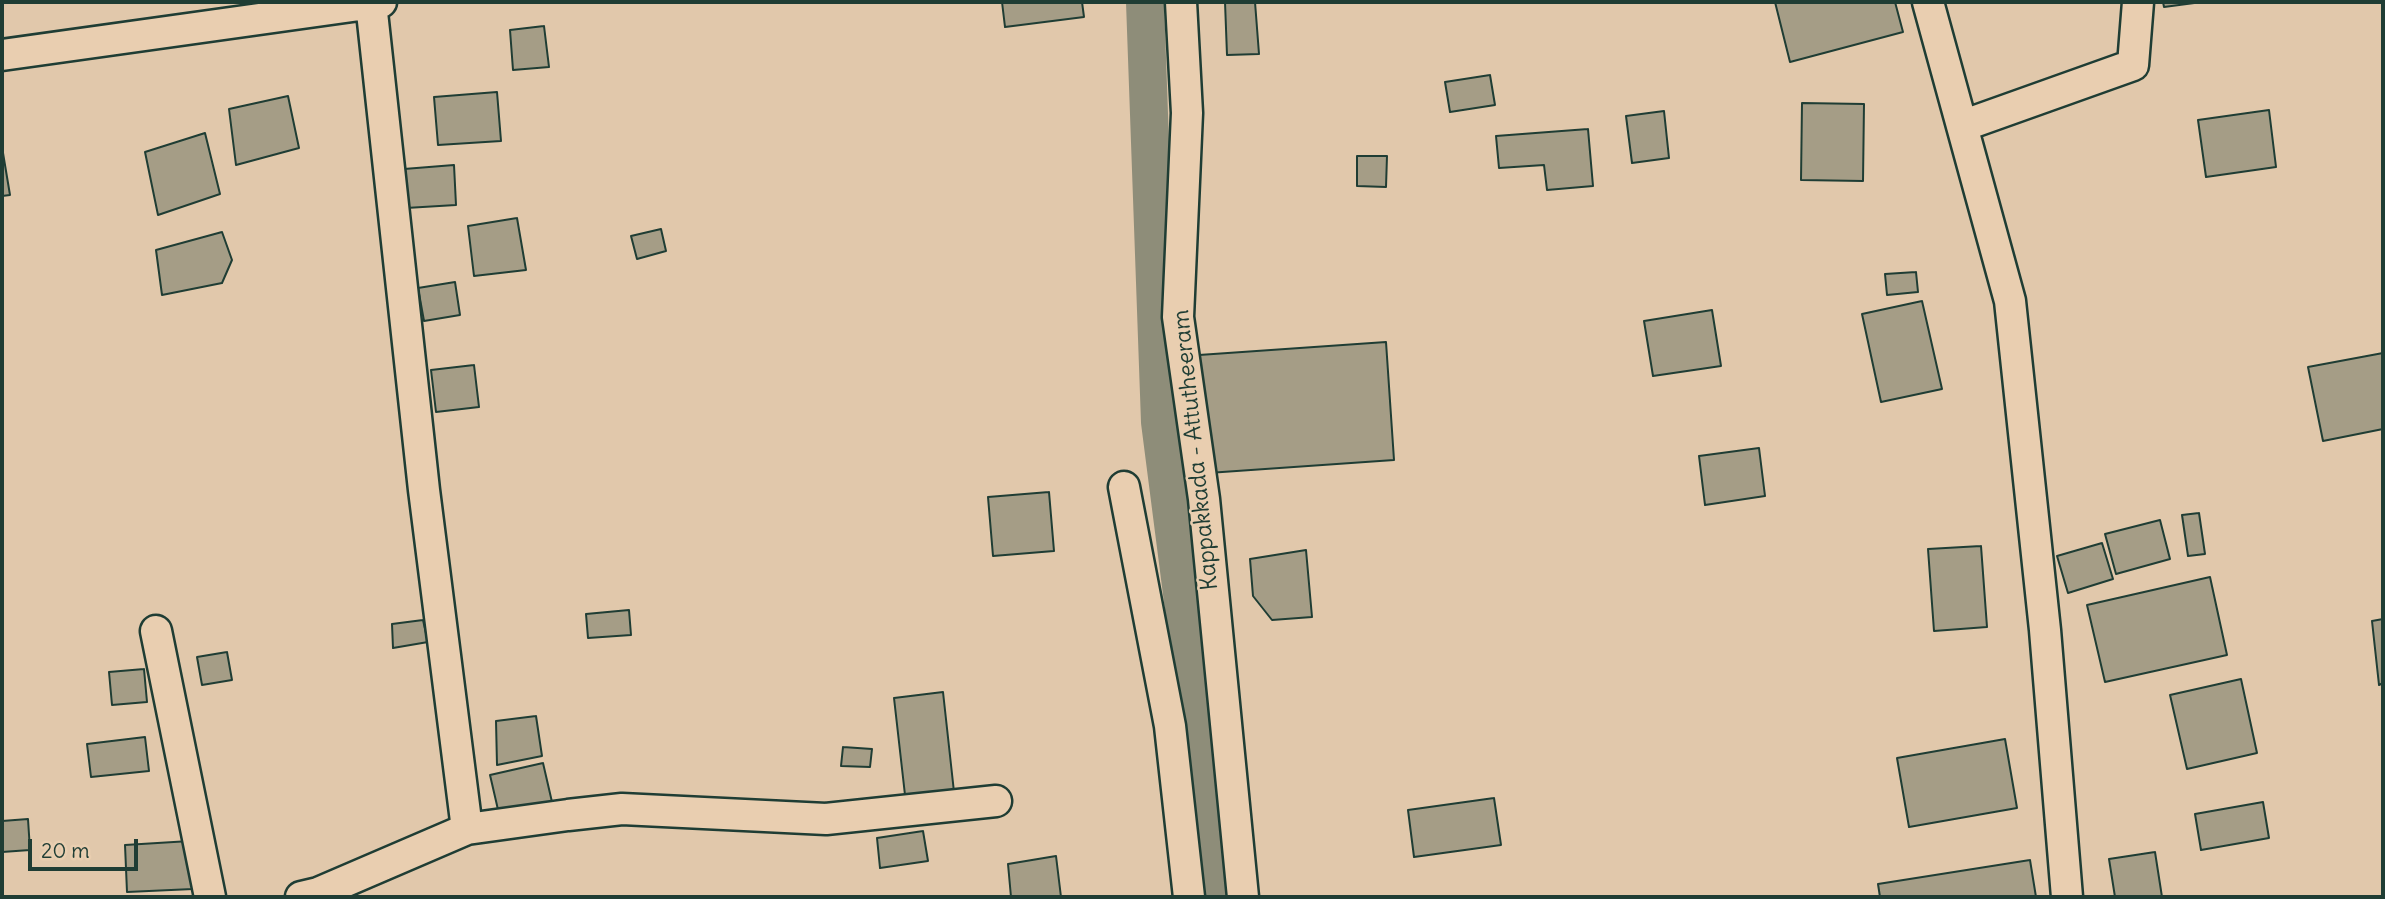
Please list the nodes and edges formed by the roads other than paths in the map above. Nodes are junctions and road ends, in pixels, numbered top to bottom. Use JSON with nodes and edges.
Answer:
{"nodes":[{"id":1,"x":376,"y":2,"type":"edge"},
{"id":2,"x":1181,"y":2,"type":"edge"},
{"id":3,"x":1928,"y":2,"type":"edge"},
{"id":4,"x":2138,"y":2,"type":"edge"},
{"id":5,"x":2,"y":55,"type":"edge"},
{"id":6,"x":1962,"y":126,"type":"junction"},
{"id":7,"x":1124,"y":487,"type":"dead end"},
{"id":8,"x":156,"y":631,"type":"dead end"},
{"id":9,"x":996,"y":801,"type":"dead end"},
{"id":10,"x":467,"y":829,"type":"junction"},
{"id":11,"x":210,"y":897,"type":"edge"},
{"id":12,"x":301,"y":897,"type":"edge"},
{"id":13,"x":1189,"y":897,"type":"edge"},
{"id":14,"x":1243,"y":897,"type":"edge"},
{"id":15,"x":2067,"y":897,"type":"edge"}],
"edges":[{"from":1,"to":5,"type":"street"},
{"from":1,"to":10,"type":"street"},
{"from":2,"to":14,"type":"street","name":"Kappakkada - Attutheeram"},
{"from":3,"to":6,"type":"street"},
{"from":4,"to":6,"type":"street"},
{"from":6,"to":15,"type":"street"},
{"from":7,"to":13,"type":"street"},
{"from":8,"to":11,"type":"street"},
{"from":9,"to":10,"type":"street"},
{"from":10,"to":12,"type":"street"}]}
